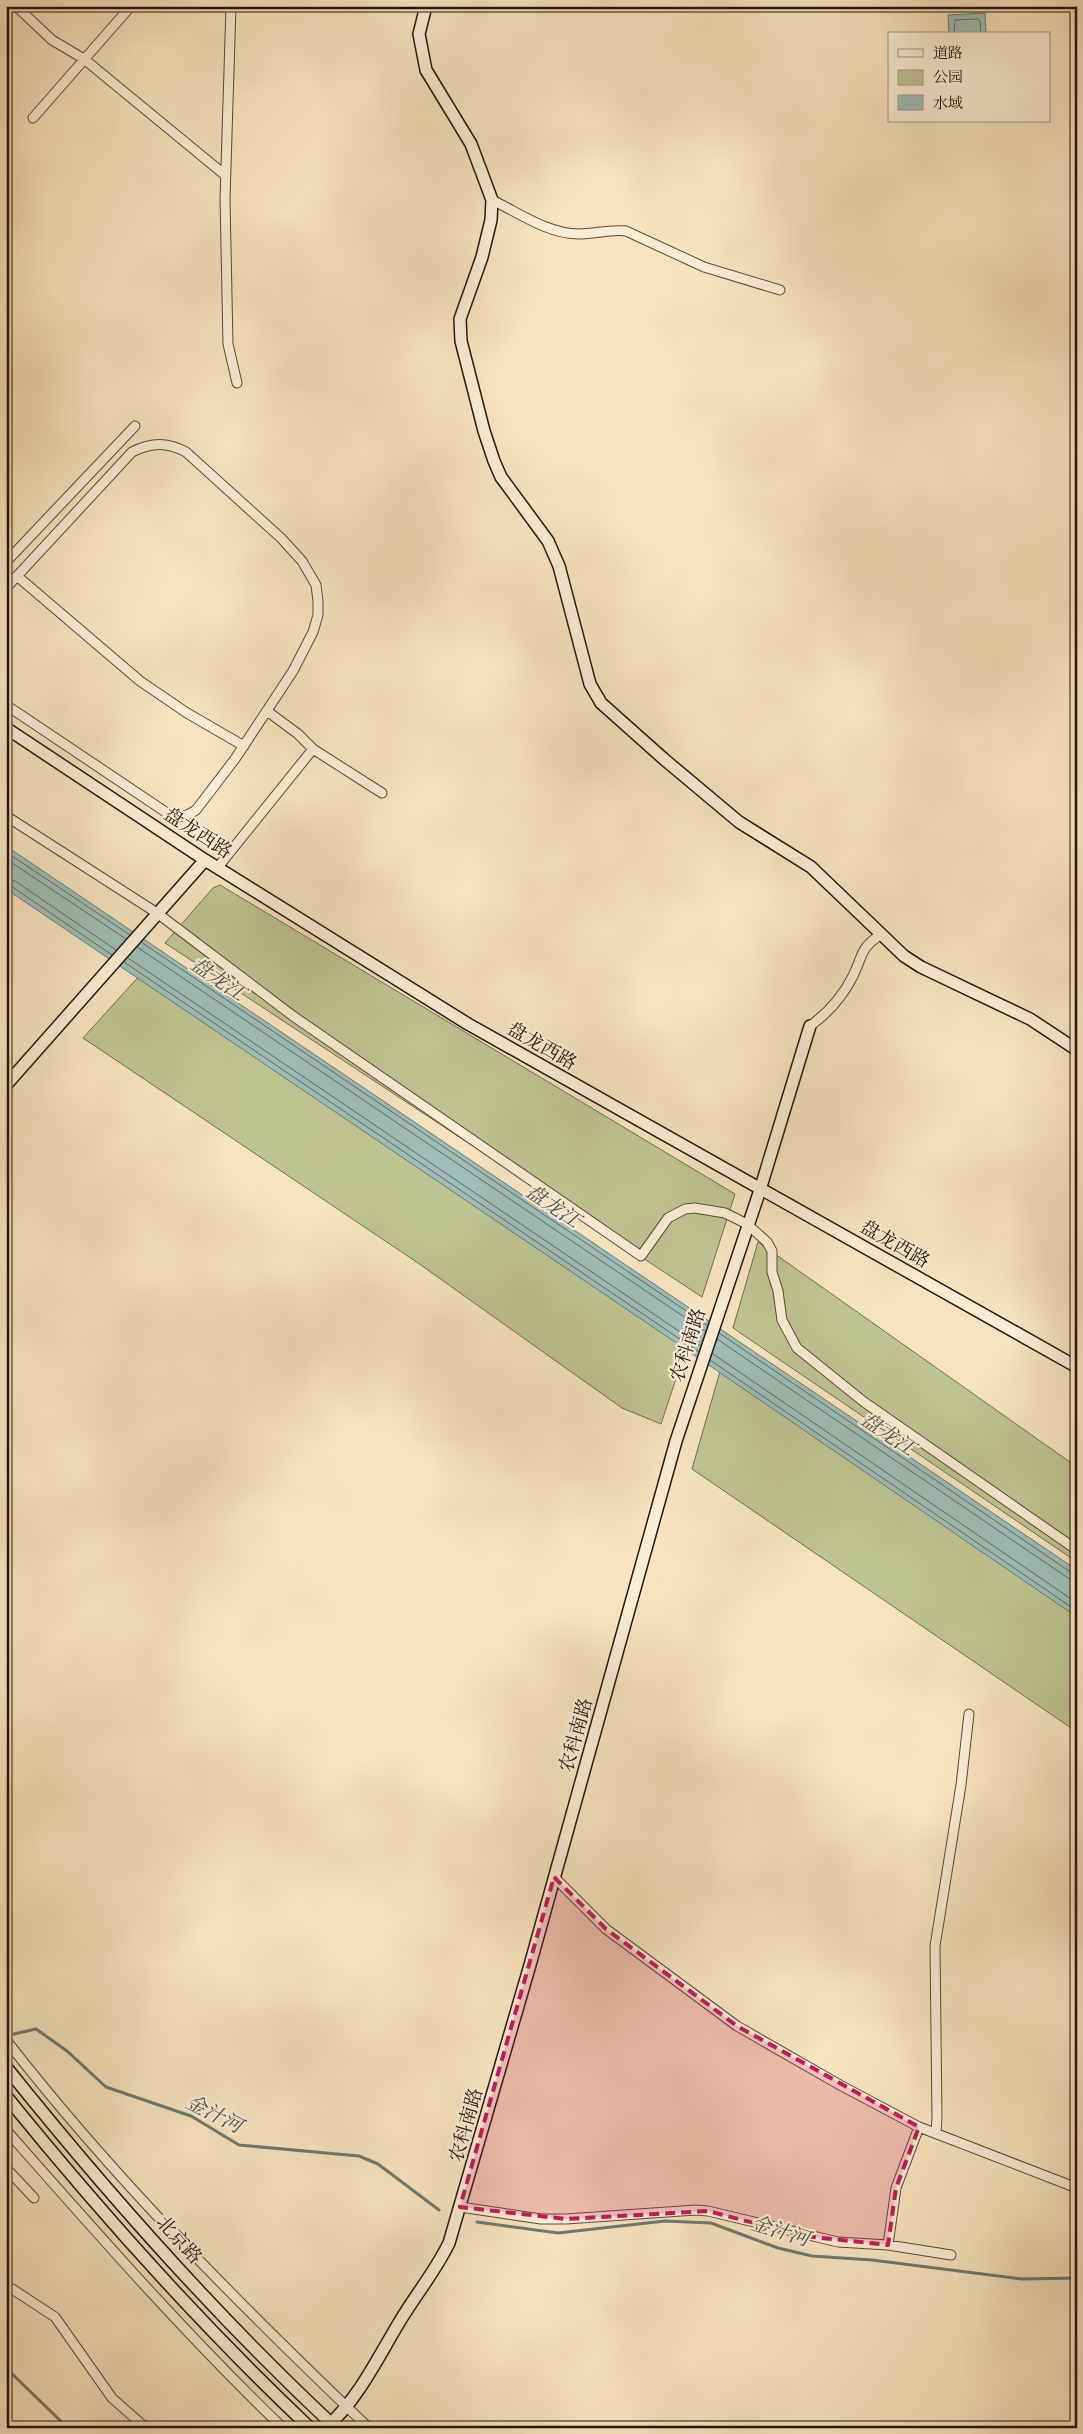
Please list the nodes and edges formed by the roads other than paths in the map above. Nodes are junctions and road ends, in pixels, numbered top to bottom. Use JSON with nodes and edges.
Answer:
{"nodes":[{"id":1,"x":16,"y":6,"type":"edge"},
{"id":2,"x":131,"y":6,"type":"edge"},
{"id":3,"x":231,"y":6,"type":"edge"},
{"id":4,"x":426,"y":6,"type":"edge"},
{"id":5,"x":84,"y":59,"type":"junction"},
{"id":6,"x":33,"y":118,"type":"dead end"},
{"id":7,"x":225,"y":175,"type":"junction"},
{"id":8,"x":492,"y":200,"type":"junction"},
{"id":9,"x":780,"y":290,"type":"dead end"},
{"id":10,"x":237,"y":383,"type":"dead end"},
{"id":11,"x":135,"y":426,"type":"dead end"},
{"id":12,"x":6,"y":562,"type":"edge"},
{"id":13,"x":17,"y":576,"type":"junction"},
{"id":14,"x":6,"y":588,"type":"edge"},
{"id":15,"x":6,"y":705,"type":"edge"},
{"id":16,"x":267,"y":711,"type":"junction"},
{"id":17,"x":6,"y":728,"type":"edge"},
{"id":18,"x":244,"y":746,"type":"junction"},
{"id":19,"x":313,"y":749,"type":"junction"},
{"id":20,"x":382,"y":793,"type":"dead end"},
{"id":21,"x":6,"y":816,"type":"edge"},
{"id":22,"x":205,"y":860,"type":"junction"},
{"id":23,"x":218,"y":867,"type":"junction"},
{"id":24,"x":157,"y":913,"type":"junction"},
{"id":25,"x":881,"y":934,"type":"junction"},
{"id":26,"x":810,"y":1026,"type":"joint"},
{"id":27,"x":1077,"y":1050,"type":"edge"},
{"id":28,"x":6,"y":1085,"type":"edge"},
{"id":29,"x":760,"y":1190,"type":"junction"},
{"id":30,"x":748,"y":1224,"type":"junction"},
{"id":31,"x":1077,"y":1367,"type":"edge"},
{"id":32,"x":1077,"y":1550,"type":"edge"},
{"id":33,"x":969,"y":1714,"type":"dead end"},
{"id":34,"x":554,"y":1877,"type":"junction"},
{"id":35,"x":6,"y":2040,"type":"edge"},
{"id":36,"x":6,"y":2067,"type":"edge"},
{"id":37,"x":6,"y":2096,"type":"edge"},
{"id":38,"x":919,"y":2127,"type":"junction"},
{"id":39,"x":6,"y":2130,"type":"edge"},
{"id":40,"x":936,"y":2133,"type":"junction"},
{"id":41,"x":6,"y":2168,"type":"edge"},
{"id":42,"x":1077,"y":2188,"type":"edge"},
{"id":43,"x":34,"y":2198,"type":"dead end"},
{"id":44,"x":460,"y":2208,"type":"junction"},
{"id":45,"x":888,"y":2245,"type":"junction"},
{"id":46,"x":951,"y":2255,"type":"dead end"},
{"id":47,"x":6,"y":2285,"type":"edge"},
{"id":48,"x":346,"y":2407,"type":"junction"},
{"id":49,"x":331,"y":2426,"type":"edge"},
{"id":50,"x":146,"y":2428,"type":"edge"},
{"id":51,"x":283,"y":2428,"type":"edge"},
{"id":52,"x":310,"y":2428,"type":"edge"},
{"id":53,"x":369,"y":2428,"type":"edge"}],
"edges":[{"from":1,"to":5,"type":"street"},
{"from":2,"to":5,"type":"street"},
{"from":3,"to":7,"type":"street"},
{"from":4,"to":8,"type":"street"},
{"from":5,"to":6,"type":"street"},
{"from":5,"to":7,"type":"street"},
{"from":7,"to":10,"type":"street"},
{"from":8,"to":9,"type":"street"},
{"from":8,"to":25,"type":"street"},
{"from":11,"to":12,"type":"street"},
{"from":13,"to":14,"type":"street"},
{"from":13,"to":16,"type":"street"},
{"from":13,"to":18,"type":"street"},
{"from":15,"to":18,"type":"street"},
{"from":16,"to":18,"type":"street"},
{"from":16,"to":19,"type":"street"},
{"from":17,"to":22,"type":"street","name":"盘龙西路"},
{"from":19,"to":20,"type":"street"},
{"from":19,"to":23,"type":"street"},
{"from":21,"to":24,"type":"street"},
{"from":22,"to":23,"type":"street","name":"盘龙西路"},
{"from":22,"to":24,"type":"street"},
{"from":23,"to":29,"type":"street","name":"盘龙西路"},
{"from":24,"to":28,"type":"street"},
{"from":24,"to":30,"type":"street"},
{"from":25,"to":26,"type":"street"},
{"from":25,"to":27,"type":"street"},
{"from":26,"to":29,"type":"street","name":"农科南路"},
{"from":29,"to":30,"type":"street","name":"农科南路"},
{"from":29,"to":31,"type":"street","name":"盘龙西路"},
{"from":30,"to":32,"type":"street"},
{"from":30,"to":34,"type":"street","name":"农科南路"},
{"from":33,"to":40,"type":"street"},
{"from":34,"to":38,"type":"street"},
{"from":34,"to":44,"type":"street","name":"农科南路"},
{"from":35,"to":48,"type":"street"},
{"from":36,"to":49,"type":"street","name":"北京路"},
{"from":37,"to":52,"type":"street","name":"北京路"},
{"from":38,"to":40,"type":"street"},
{"from":38,"to":45,"type":"street"},
{"from":39,"to":51,"type":"street"},
{"from":40,"to":42,"type":"street"},
{"from":41,"to":43,"type":"street"},
{"from":44,"to":45,"type":"street"},
{"from":44,"to":48,"type":"street","name":"农科南路"},
{"from":45,"to":46,"type":"street"},
{"from":47,"to":50,"type":"street"},
{"from":48,"to":49,"type":"street","name":"农科南路"},
{"from":48,"to":53,"type":"street"}]}
